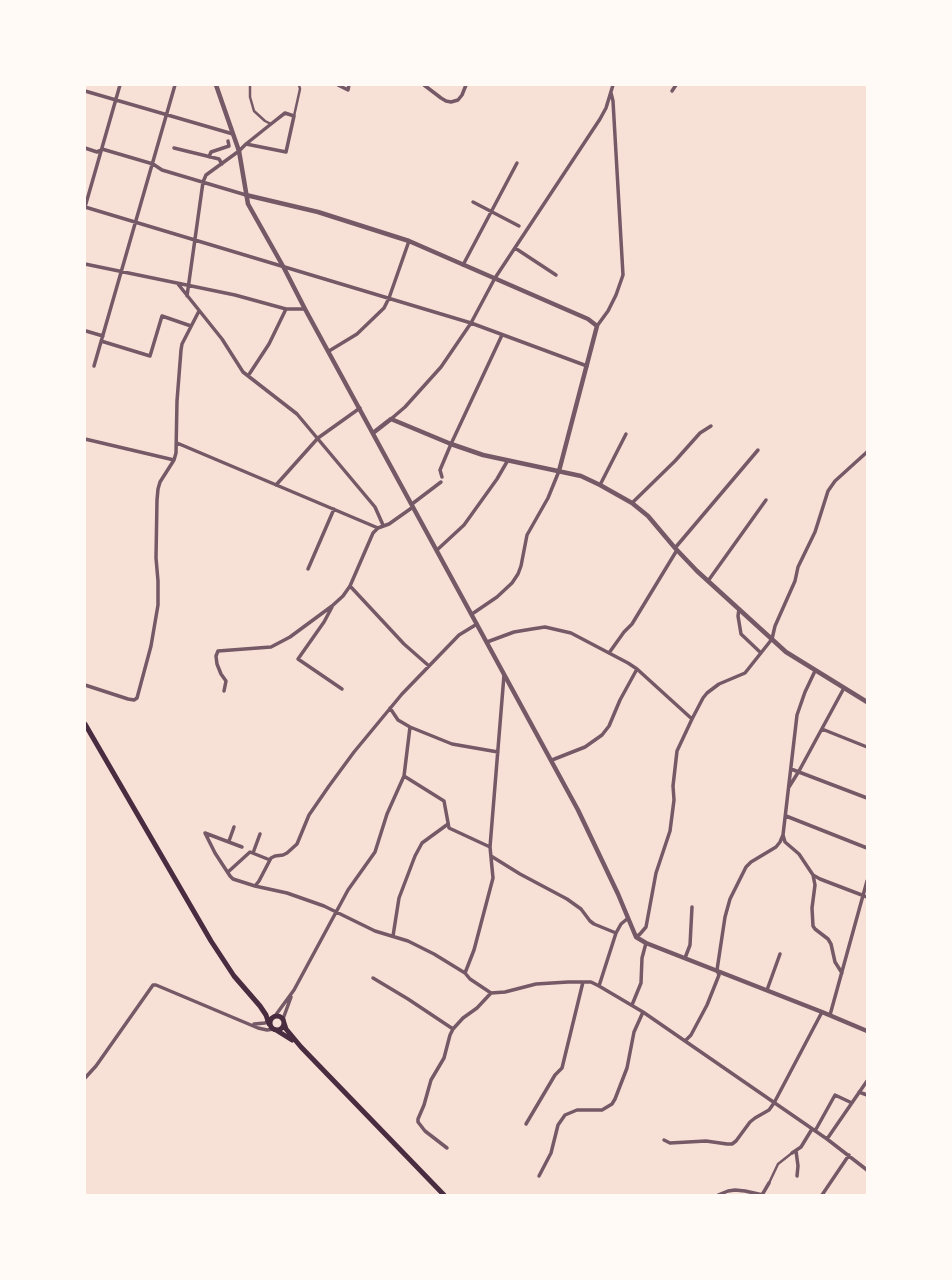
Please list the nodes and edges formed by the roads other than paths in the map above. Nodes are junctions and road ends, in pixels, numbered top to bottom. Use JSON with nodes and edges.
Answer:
{"nodes":[{"id":1,"x":120,"y":85,"type":"edge"},
{"id":2,"x":175,"y":85,"type":"edge"},
{"id":3,"x":216,"y":85,"type":"edge"},
{"id":4,"x":250,"y":85,"type":"edge"},
{"id":5,"x":299,"y":85,"type":"edge"},
{"id":6,"x":338,"y":85,"type":"edge"},
{"id":7,"x":349,"y":85,"type":"edge"},
{"id":8,"x":424,"y":85,"type":"edge"},
{"id":9,"x":466,"y":85,"type":"edge"},
{"id":10,"x":613,"y":85,"type":"edge"},
{"id":11,"x":676,"y":85,"type":"edge"},
{"id":12,"x":85,"y":91,"type":"edge"},
{"id":13,"x":672,"y":91,"type":"dead end"},
{"id":14,"x":611,"y":93,"type":"junction"},
{"id":15,"x":116,"y":100,"type":"junction"},
{"id":16,"x":166,"y":116,"type":"junction"},
{"id":17,"x":294,"y":116,"type":"junction"},
{"id":18,"x":271,"y":124,"type":"junction"},
{"id":19,"x":234,"y":134,"type":"junction"},
{"id":20,"x":228,"y":141,"type":"dead end"},
{"id":21,"x":246,"y":144,"type":"junction"},
{"id":22,"x":85,"y":148,"type":"edge"},
{"id":23,"x":174,"y":148,"type":"dead end"},
{"id":24,"x":102,"y":149,"type":"junction"},
{"id":25,"x":239,"y":151,"type":"junction"},
{"id":26,"x":209,"y":157,"type":"junction"},
{"id":27,"x":153,"y":164,"type":"junction"},
{"id":28,"x":222,"y":164,"type":"junction"},
{"id":29,"x":517,"y":164,"type":"dead end"},
{"id":30,"x":203,"y":182,"type":"junction"},
{"id":31,"x":246,"y":195,"type":"junction"},
{"id":32,"x":473,"y":202,"type":"dead end"},
{"id":33,"x":85,"y":207,"type":"edge"},
{"id":34,"x":492,"y":212,"type":"junction"},
{"id":35,"x":136,"y":222,"type":"junction"},
{"id":36,"x":519,"y":226,"type":"dead end"},
{"id":37,"x":195,"y":240,"type":"junction"},
{"id":38,"x":408,"y":241,"type":"junction"},
{"id":39,"x":515,"y":248,"type":"junction"},
{"id":40,"x":85,"y":264,"type":"edge"},
{"id":41,"x":463,"y":265,"type":"junction"},
{"id":42,"x":284,"y":268,"type":"junction"},
{"id":43,"x":122,"y":272,"type":"junction"},
{"id":44,"x":556,"y":275,"type":"dead end"},
{"id":45,"x":495,"y":278,"type":"junction"},
{"id":46,"x":178,"y":284,"type":"junction"},
{"id":47,"x":189,"y":286,"type":"junction"},
{"id":48,"x":187,"y":296,"type":"junction"},
{"id":49,"x":389,"y":298,"type":"junction"},
{"id":50,"x":286,"y":309,"type":"junction"},
{"id":51,"x":305,"y":309,"type":"junction"},
{"id":52,"x":199,"y":311,"type":"junction"},
{"id":53,"x":471,"y":323,"type":"junction"},
{"id":54,"x":191,"y":326,"type":"junction"},
{"id":55,"x":597,"y":326,"type":"junction"},
{"id":56,"x":86,"y":331,"type":"dead end"},
{"id":57,"x":502,"y":335,"type":"junction"},
{"id":58,"x":103,"y":336,"type":"junction"},
{"id":59,"x":101,"y":341,"type":"junction"},
{"id":60,"x":329,"y":351,"type":"junction"},
{"id":61,"x":94,"y":366,"type":"dead end"},
{"id":62,"x":587,"y":366,"type":"junction"},
{"id":63,"x":248,"y":376,"type":"junction"},
{"id":64,"x":360,"y":408,"type":"junction"},
{"id":65,"x":391,"y":419,"type":"junction"},
{"id":66,"x":711,"y":426,"type":"dead end"},
{"id":67,"x":373,"y":433,"type":"junction"},
{"id":68,"x":626,"y":434,"type":"dead end"},
{"id":69,"x":318,"y":438,"type":"junction"},
{"id":70,"x":85,"y":439,"type":"edge"},
{"id":71,"x":177,"y":443,"type":"junction"},
{"id":72,"x":451,"y":444,"type":"junction"},
{"id":73,"x":758,"y":450,"type":"dead end"},
{"id":74,"x":867,"y":452,"type":"edge"},
{"id":75,"x":174,"y":460,"type":"junction"},
{"id":76,"x":508,"y":460,"type":"junction"},
{"id":77,"x":559,"y":471,"type":"junction"},
{"id":78,"x":442,"y":477,"type":"joint"},
{"id":79,"x":441,"y":482,"type":"joint"},
{"id":80,"x":276,"y":485,"type":"junction"},
{"id":81,"x":600,"y":485,"type":"junction"},
{"id":82,"x":766,"y":500,"type":"dead end"},
{"id":83,"x":632,"y":503,"type":"junction"},
{"id":84,"x":412,"y":506,"type":"junction"},
{"id":85,"x":334,"y":509,"type":"junction"},
{"id":86,"x":383,"y":525,"type":"junction"},
{"id":87,"x":378,"y":528,"type":"junction"},
{"id":88,"x":676,"y":549,"type":"junction"},
{"id":89,"x":437,"y":550,"type":"junction"},
{"id":90,"x":308,"y":569,"type":"dead end"},
{"id":91,"x":708,"y":581,"type":"junction"},
{"id":92,"x":350,"y":586,"type":"junction"},
{"id":93,"x":332,"y":606,"type":"junction"},
{"id":94,"x":739,"y":609,"type":"junction"},
{"id":95,"x":472,"y":614,"type":"junction"},
{"id":96,"x":477,"y":624,"type":"junction"},
{"id":97,"x":772,"y":639,"type":"junction"},
{"id":98,"x":487,"y":642,"type":"junction"},
{"id":99,"x":609,"y":653,"type":"junction"},
{"id":100,"x":761,"y":653,"type":"junction"},
{"id":101,"x":429,"y":666,"type":"junction"},
{"id":102,"x":637,"y":669,"type":"junction"},
{"id":103,"x":815,"y":671,"type":"junction"},
{"id":104,"x":504,"y":674,"type":"junction"},
{"id":105,"x":85,"y":686,"type":"edge"},
{"id":106,"x":844,"y":688,"type":"junction"},
{"id":107,"x":342,"y":689,"type":"dead end"},
{"id":108,"x":224,"y":690,"type":"dead end"},
{"id":109,"x":867,"y":702,"type":"edge"},
{"id":110,"x":390,"y":708,"type":"junction"},
{"id":111,"x":692,"y":718,"type":"junction"},
{"id":112,"x":85,"y":724,"type":"edge"},
{"id":113,"x":410,"y":727,"type":"junction"},
{"id":114,"x":822,"y":729,"type":"junction"},
{"id":115,"x":867,"y":747,"type":"edge"},
{"id":116,"x":498,"y":752,"type":"junction"},
{"id":117,"x":552,"y":760,"type":"junction"},
{"id":118,"x":791,"y":769,"type":"junction"},
{"id":119,"x":799,"y":771,"type":"junction"},
{"id":120,"x":404,"y":776,"type":"junction"},
{"id":121,"x":788,"y":788,"type":"junction"},
{"id":122,"x":867,"y":798,"type":"edge"},
{"id":123,"x":786,"y":816,"type":"junction"},
{"id":124,"x":448,"y":824,"type":"junction"},
{"id":125,"x":234,"y":827,"type":"dead end"},
{"id":126,"x":260,"y":834,"type":"dead end"},
{"id":127,"x":783,"y":835,"type":"junction"},
{"id":128,"x":229,"y":842,"type":"junction"},
{"id":129,"x":242,"y":847,"type":"dead end"},
{"id":130,"x":490,"y":847,"type":"junction"},
{"id":131,"x":867,"y":848,"type":"edge"},
{"id":132,"x":252,"y":853,"type":"junction"},
{"id":133,"x":491,"y":856,"type":"junction"},
{"id":134,"x":270,"y":860,"type":"junction"},
{"id":135,"x":228,"y":872,"type":"junction"},
{"id":136,"x":813,"y":875,"type":"junction"},
{"id":137,"x":867,"y":880,"type":"edge"},
{"id":138,"x":255,"y":886,"type":"junction"},
{"id":139,"x":865,"y":896,"type":"edge"},
{"id":140,"x":692,"y":907,"type":"dead end"},
{"id":141,"x":335,"y":912,"type":"junction"},
{"id":142,"x":627,"y":919,"type":"junction"},
{"id":143,"x":616,"y":933,"type":"junction"},
{"id":144,"x":394,"y":936,"type":"junction"},
{"id":145,"x":636,"y":937,"type":"junction"},
{"id":146,"x":646,"y":943,"type":"junction"},
{"id":147,"x":780,"y":954,"type":"dead end"},
{"id":148,"x":685,"y":958,"type":"junction"},
{"id":149,"x":717,"y":970,"type":"junction"},
{"id":150,"x":464,"y":973,"type":"junction"},
{"id":151,"x":842,"y":973,"type":"junction"},
{"id":152,"x":373,"y":978,"type":"dead end"},
{"id":153,"x":583,"y":982,"type":"junction"},
{"id":154,"x":599,"y":986,"type":"junction"},
{"id":155,"x":294,"y":990,"type":"junction"},
{"id":156,"x":767,"y":990,"type":"junction"},
{"id":157,"x":491,"y":993,"type":"junction"},
{"id":158,"x":632,"y":1005,"type":"junction"},
{"id":159,"x":260,"y":1006,"type":"junction"},
{"id":160,"x":643,"y":1012,"type":"junction"},
{"id":161,"x":822,"y":1012,"type":"junction"},
{"id":162,"x":830,"y":1015,"type":"junction"},
{"id":163,"x":271,"y":1020,"type":"junction"},
{"id":164,"x":284,"y":1021,"type":"junction"},
{"id":165,"x":251,"y":1024,"type":"junction"},
{"id":166,"x":453,"y":1029,"type":"junction"},
{"id":167,"x":275,"y":1030,"type":"junction"},
{"id":168,"x":867,"y":1031,"type":"edge"},
{"id":169,"x":685,"y":1041,"type":"junction"},
{"id":170,"x":301,"y":1047,"type":"junction"},
{"id":171,"x":85,"y":1078,"type":"edge"},
{"id":172,"x":867,"y":1081,"type":"edge"},
{"id":173,"x":859,"y":1092,"type":"junction"},
{"id":174,"x":867,"y":1095,"type":"edge"},
{"id":175,"x":774,"y":1103,"type":"junction"},
{"id":176,"x":852,"y":1103,"type":"junction"},
{"id":177,"x":526,"y":1124,"type":"dead end"},
{"id":178,"x":813,"y":1130,"type":"junction"},
{"id":179,"x":827,"y":1139,"type":"junction"},
{"id":180,"x":664,"y":1140,"type":"dead end"},
{"id":181,"x":447,"y":1148,"type":"dead end"},
{"id":182,"x":794,"y":1152,"type":"junction"},
{"id":183,"x":849,"y":1155,"type":"junction"},
{"id":184,"x":867,"y":1170,"type":"edge"},
{"id":185,"x":539,"y":1176,"type":"dead end"},
{"id":186,"x":797,"y":1176,"type":"dead end"},
{"id":187,"x":769,"y":1183,"type":"joint"},
{"id":188,"x":444,"y":1195,"type":"edge"},
{"id":189,"x":718,"y":1195,"type":"edge"},
{"id":190,"x":762,"y":1195,"type":"edge"},
{"id":191,"x":822,"y":1195,"type":"edge"}],
"edges":[{"from":1,"to":15,"type":"street"},
{"from":2,"to":16,"type":"street"},
{"from":3,"to":19,"type":"street"},
{"from":4,"to":18,"type":"street"},
{"from":5,"to":17,"type":"street"},
{"from":6,"to":7,"type":"street"},
{"from":8,"to":9,"type":"street"},
{"from":10,"to":14,"type":"street"},
{"from":11,"to":13,"type":"street"},
{"from":12,"to":15,"type":"street"},
{"from":14,"to":39,"type":"street"},
{"from":14,"to":55,"type":"street"},
{"from":15,"to":16,"type":"street"},
{"from":15,"to":24,"type":"street"},
{"from":16,"to":19,"type":"street"},
{"from":16,"to":27,"type":"street"},
{"from":17,"to":18,"type":"street"},
{"from":17,"to":21,"type":"street"},
{"from":18,"to":21,"type":"street"},
{"from":19,"to":25,"type":"street"},
{"from":20,"to":26,"type":"street"},
{"from":21,"to":25,"type":"street"},
{"from":22,"to":24,"type":"street"},
{"from":23,"to":26,"type":"street"},
{"from":24,"to":27,"type":"street"},
{"from":24,"to":33,"type":"street"},
{"from":25,"to":28,"type":"street"},
{"from":25,"to":31,"type":"street"},
{"from":26,"to":28,"type":"street"},
{"from":27,"to":30,"type":"street"},
{"from":27,"to":35,"type":"street"},
{"from":28,"to":30,"type":"street"},
{"from":29,"to":34,"type":"street"},
{"from":30,"to":31,"type":"street"},
{"from":30,"to":37,"type":"street"},
{"from":31,"to":38,"type":"street"},
{"from":31,"to":42,"type":"street"},
{"from":32,"to":34,"type":"street"},
{"from":33,"to":35,"type":"street"},
{"from":34,"to":36,"type":"street"},
{"from":34,"to":41,"type":"street"},
{"from":35,"to":37,"type":"street"},
{"from":35,"to":43,"type":"street"},
{"from":37,"to":42,"type":"street"},
{"from":37,"to":47,"type":"street"},
{"from":38,"to":41,"type":"street"},
{"from":38,"to":49,"type":"street"},
{"from":39,"to":44,"type":"street"},
{"from":39,"to":45,"type":"street"},
{"from":40,"to":43,"type":"street"},
{"from":41,"to":45,"type":"street"},
{"from":42,"to":49,"type":"street"},
{"from":42,"to":51,"type":"street"},
{"from":43,"to":46,"type":"street"},
{"from":43,"to":58,"type":"street"},
{"from":45,"to":53,"type":"street"},
{"from":45,"to":55,"type":"street"},
{"from":46,"to":47,"type":"street"},
{"from":46,"to":48,"type":"street"},
{"from":47,"to":48,"type":"street"},
{"from":47,"to":50,"type":"street"},
{"from":48,"to":52,"type":"street"},
{"from":49,"to":53,"type":"street"},
{"from":49,"to":60,"type":"street"},
{"from":50,"to":51,"type":"street"},
{"from":50,"to":63,"type":"street"},
{"from":51,"to":60,"type":"street"},
{"from":52,"to":54,"type":"street"},
{"from":52,"to":63,"type":"street"},
{"from":53,"to":57,"type":"street"},
{"from":53,"to":65,"type":"street"},
{"from":54,"to":59,"type":"street"},
{"from":54,"to":71,"type":"street"},
{"from":55,"to":62,"type":"street"},
{"from":56,"to":58,"type":"street"},
{"from":57,"to":62,"type":"street"},
{"from":57,"to":72,"type":"street"},
{"from":58,"to":59,"type":"street"},
{"from":59,"to":61,"type":"street"},
{"from":60,"to":64,"type":"street"},
{"from":62,"to":77,"type":"street"},
{"from":63,"to":69,"type":"street"},
{"from":64,"to":67,"type":"street"},
{"from":64,"to":69,"type":"street"},
{"from":65,"to":67,"type":"street"},
{"from":65,"to":72,"type":"street"},
{"from":66,"to":83,"type":"street"},
{"from":67,"to":84,"type":"street"},
{"from":68,"to":81,"type":"street"},
{"from":69,"to":80,"type":"street"},
{"from":69,"to":86,"type":"street"},
{"from":70,"to":75,"type":"street"},
{"from":71,"to":75,"type":"street"},
{"from":71,"to":80,"type":"street"},
{"from":72,"to":76,"type":"street"},
{"from":72,"to":78,"type":"street"},
{"from":73,"to":88,"type":"street"},
{"from":74,"to":97,"type":"street"},
{"from":75,"to":105,"type":"street"},
{"from":76,"to":77,"type":"street"},
{"from":76,"to":89,"type":"street"},
{"from":77,"to":81,"type":"street"},
{"from":77,"to":95,"type":"street"},
{"from":78,"to":79,"type":"street"},
{"from":79,"to":84,"type":"street"},
{"from":80,"to":85,"type":"street"},
{"from":81,"to":83,"type":"street"},
{"from":82,"to":91,"type":"street"},
{"from":83,"to":88,"type":"street"},
{"from":84,"to":86,"type":"street"},
{"from":84,"to":89,"type":"street"},
{"from":85,"to":87,"type":"street"},
{"from":85,"to":90,"type":"street"},
{"from":86,"to":87,"type":"street"},
{"from":87,"to":92,"type":"street"},
{"from":88,"to":91,"type":"street"},
{"from":88,"to":99,"type":"street"},
{"from":89,"to":95,"type":"street"},
{"from":91,"to":94,"type":"street"},
{"from":92,"to":93,"type":"street"},
{"from":92,"to":101,"type":"street"},
{"from":93,"to":107,"type":"street"},
{"from":93,"to":108,"type":"street"},
{"from":94,"to":97,"type":"street"},
{"from":94,"to":100,"type":"street"},
{"from":95,"to":96,"type":"street"},
{"from":96,"to":98,"type":"street"},
{"from":96,"to":101,"type":"street"},
{"from":97,"to":100,"type":"street"},
{"from":97,"to":103,"type":"street"},
{"from":98,"to":99,"type":"street"},
{"from":98,"to":104,"type":"street"},
{"from":99,"to":102,"type":"street"},
{"from":100,"to":111,"type":"street"},
{"from":101,"to":110,"type":"street"},
{"from":102,"to":111,"type":"street"},
{"from":102,"to":117,"type":"street"},
{"from":103,"to":106,"type":"street"},
{"from":103,"to":118,"type":"street"},
{"from":104,"to":116,"type":"street"},
{"from":104,"to":117,"type":"street"},
{"from":106,"to":109,"type":"street"},
{"from":106,"to":114,"type":"street"},
{"from":110,"to":113,"type":"street"},
{"from":110,"to":134,"type":"street"},
{"from":111,"to":145,"type":"street"},
{"from":112,"to":159,"type":"main road"},
{"from":113,"to":116,"type":"street"},
{"from":113,"to":120,"type":"street"},
{"from":114,"to":115,"type":"street"},
{"from":114,"to":119,"type":"street"},
{"from":116,"to":130,"type":"street"},
{"from":117,"to":142,"type":"street"},
{"from":118,"to":119,"type":"street"},
{"from":118,"to":121,"type":"street"},
{"from":119,"to":121,"type":"street"},
{"from":119,"to":122,"type":"street"},
{"from":120,"to":124,"type":"street"},
{"from":120,"to":141,"type":"street"},
{"from":121,"to":123,"type":"street"},
{"from":123,"to":127,"type":"street"},
{"from":123,"to":131,"type":"street"},
{"from":124,"to":130,"type":"street"},
{"from":124,"to":144,"type":"street"},
{"from":125,"to":128,"type":"street"},
{"from":126,"to":132,"type":"street"},
{"from":127,"to":136,"type":"street"},
{"from":127,"to":149,"type":"street"},
{"from":128,"to":129,"type":"street"},
{"from":128,"to":135,"type":"street"},
{"from":130,"to":133,"type":"street"},
{"from":132,"to":134,"type":"street"},
{"from":132,"to":135,"type":"street"},
{"from":133,"to":143,"type":"street"},
{"from":133,"to":150,"type":"street"},
{"from":134,"to":138,"type":"street"},
{"from":135,"to":138,"type":"street"},
{"from":136,"to":139,"type":"street"},
{"from":136,"to":151,"type":"street"},
{"from":137,"to":139,"type":"street"},
{"from":138,"to":141,"type":"street"},
{"from":139,"to":151,"type":"street"},
{"from":140,"to":148,"type":"street"},
{"from":141,"to":144,"type":"street"},
{"from":141,"to":155,"type":"street"},
{"from":142,"to":143,"type":"street"},
{"from":142,"to":145,"type":"street"},
{"from":143,"to":154,"type":"street"},
{"from":144,"to":150,"type":"street"},
{"from":145,"to":146,"type":"street"},
{"from":146,"to":148,"type":"street"},
{"from":146,"to":158,"type":"street"},
{"from":147,"to":156,"type":"street"},
{"from":148,"to":149,"type":"street"},
{"from":149,"to":156,"type":"street"},
{"from":149,"to":169,"type":"street"},
{"from":150,"to":157,"type":"street"},
{"from":151,"to":162,"type":"street"},
{"from":152,"to":166,"type":"street"},
{"from":153,"to":154,"type":"street"},
{"from":153,"to":157,"type":"street"},
{"from":153,"to":177,"type":"street"},
{"from":154,"to":158,"type":"street"},
{"from":155,"to":163,"type":"street"},
{"from":155,"to":164,"type":"street"},
{"from":156,"to":161,"type":"street"},
{"from":157,"to":166,"type":"street"},
{"from":158,"to":160,"type":"street"},
{"from":159,"to":163,"type":"main road"},
{"from":159,"to":163,"type":"main road"},
{"from":160,"to":169,"type":"street"},
{"from":160,"to":185,"type":"street"},
{"from":161,"to":162,"type":"street"},
{"from":161,"to":175,"type":"street"},
{"from":162,"to":168,"type":"street"},
{"from":163,"to":164,"type":"main road"},
{"from":163,"to":165,"type":"street"},
{"from":163,"to":167,"type":"main road"},
{"from":164,"to":167,"type":"main road"},
{"from":164,"to":170,"type":"main road"},
{"from":165,"to":167,"type":"street"},
{"from":165,"to":171,"type":"street"},
{"from":166,"to":181,"type":"street"},
{"from":167,"to":170,"type":"main road"},
{"from":169,"to":175,"type":"street"},
{"from":170,"to":188,"type":"main road"},
{"from":172,"to":173,"type":"street"},
{"from":173,"to":174,"type":"street"},
{"from":173,"to":176,"type":"street"},
{"from":175,"to":178,"type":"street"},
{"from":175,"to":180,"type":"street"},
{"from":176,"to":178,"type":"street"},
{"from":176,"to":179,"type":"street"},
{"from":178,"to":179,"type":"street"},
{"from":178,"to":182,"type":"street"},
{"from":179,"to":183,"type":"street"},
{"from":182,"to":186,"type":"street"},
{"from":182,"to":187,"type":"street"},
{"from":183,"to":184,"type":"street"},
{"from":183,"to":191,"type":"street"},
{"from":187,"to":190,"type":"street"},
{"from":189,"to":190,"type":"street"}]}
